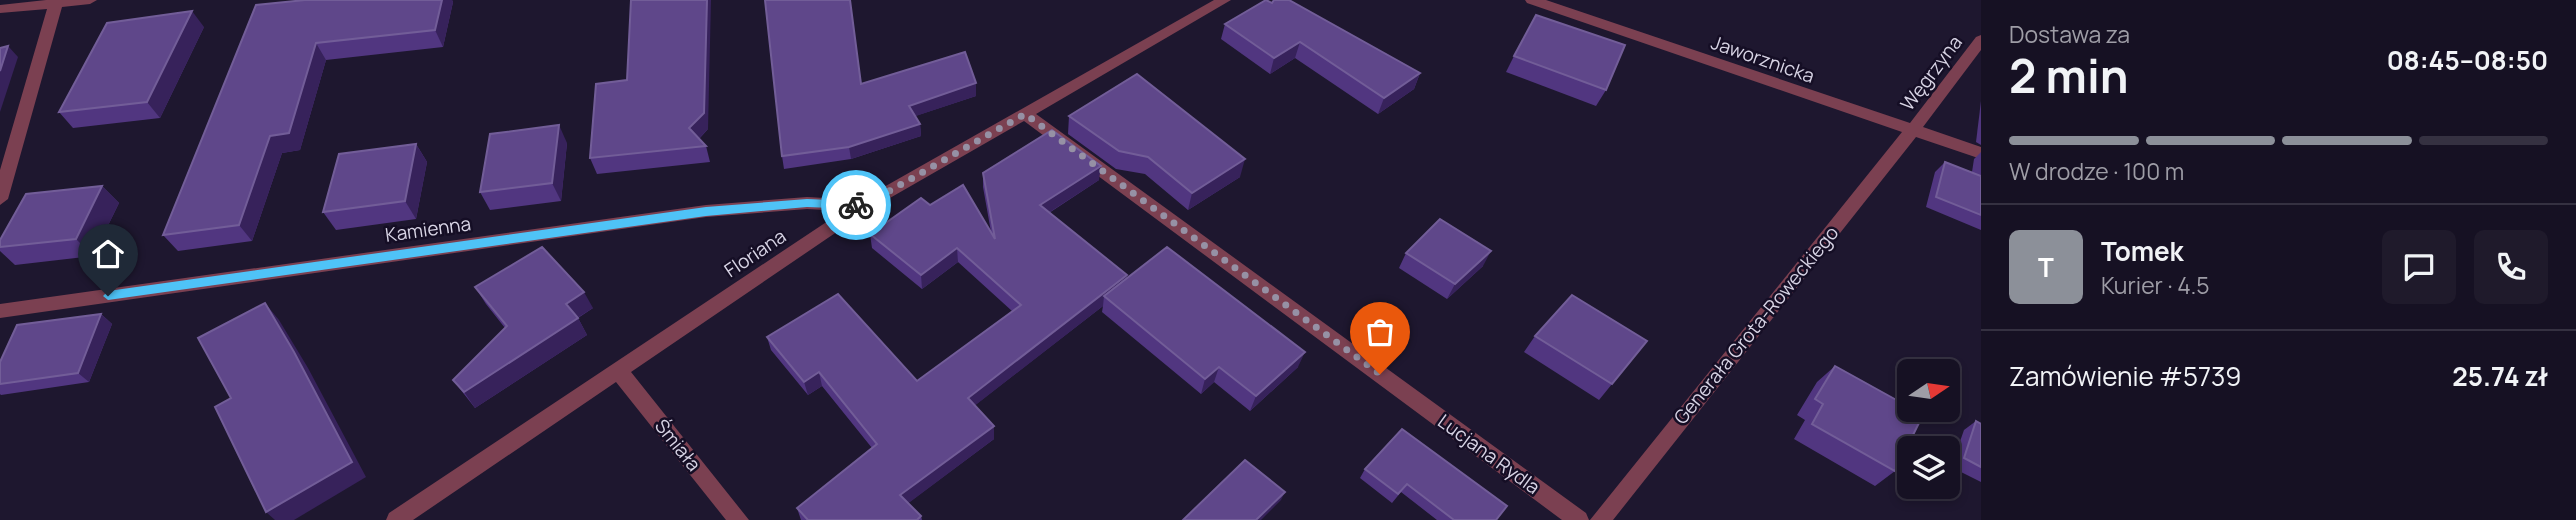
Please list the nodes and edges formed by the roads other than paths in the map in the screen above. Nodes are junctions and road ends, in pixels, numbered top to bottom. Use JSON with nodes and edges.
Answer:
{"nodes":[{"id":1,"x":90,"y":0,"type":"edge"},
{"id":2,"x":1224,"y":0,"type":"edge"},
{"id":3,"x":1532,"y":0,"type":"edge"},
{"id":4,"x":56,"y":3,"type":"junction"},
{"id":5,"x":0,"y":9,"type":"edge"},
{"id":6,"x":1981,"y":40,"type":"edge"},
{"id":7,"x":1025,"y":114,"type":"junction"},
{"id":8,"x":1912,"y":130,"type":"junction"},
{"id":9,"x":1981,"y":153,"type":"edge"},
{"id":10,"x":0,"y":199,"type":"edge"},
{"id":11,"x":863,"y":206,"type":"junction"},
{"id":12,"x":0,"y":311,"type":"edge"},
{"id":13,"x":618,"y":371,"type":"junction"},
{"id":14,"x":396,"y":520,"type":"edge"},
{"id":15,"x":739,"y":520,"type":"edge"},
{"id":16,"x":1579,"y":520,"type":"edge"},
{"id":17,"x":1600,"y":520,"type":"edge"}],
"edges":[{"from":1,"to":4,"type":"street"},
{"from":2,"to":7,"type":"street","name":"Floriana"},
{"from":3,"to":8,"type":"street","name":"Jaworznicka"},
{"from":4,"to":5,"type":"street"},
{"from":4,"to":10,"type":"street"},
{"from":6,"to":8,"type":"street","name":"Węgrzyna"},
{"from":7,"to":11,"type":"street","name":"Floriana"},
{"from":7,"to":16,"type":"street","name":"Lucjana Rydla"},
{"from":8,"to":9,"type":"street","name":"Jaworznicka"},
{"from":8,"to":17,"type":"street","name":"Generała Grota-Roweckiego"},
{"from":11,"to":12,"type":"street","name":"Kamienna"},
{"from":11,"to":13,"type":"street","name":"Floriana"},
{"from":13,"to":14,"type":"street","name":"Floriana"},
{"from":13,"to":15,"type":"street","name":"Śmiała"}]}
